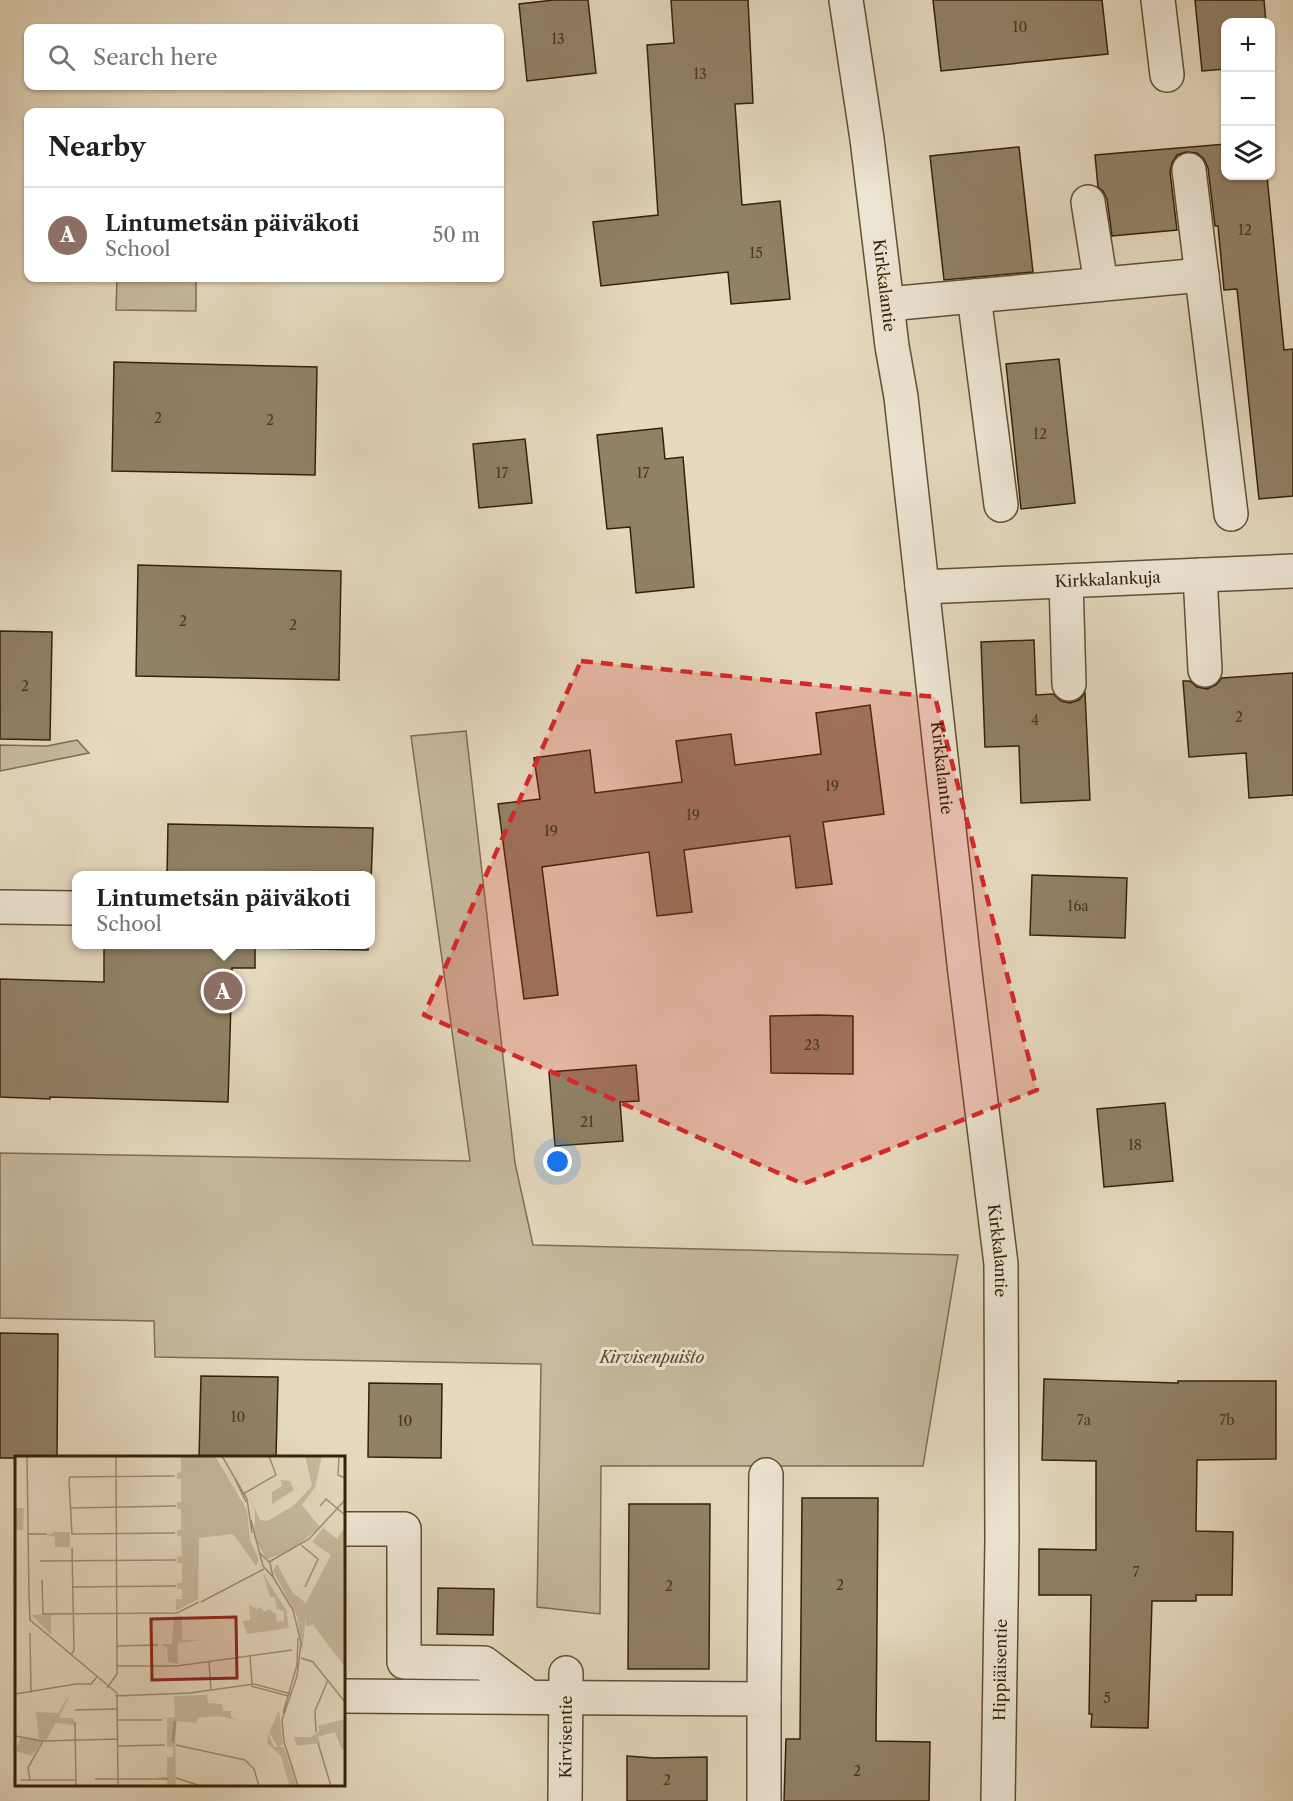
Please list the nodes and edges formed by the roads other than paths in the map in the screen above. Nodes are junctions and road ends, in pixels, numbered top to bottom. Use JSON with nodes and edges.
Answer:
{"nodes":[{"id":1,"x":846,"y":0,"type":"edge"},
{"id":2,"x":1158,"y":0,"type":"edge"},
{"id":3,"x":1167,"y":75,"type":"dead end"},
{"id":4,"x":1189,"y":170,"type":"dead end"},
{"id":5,"x":1088,"y":202,"type":"dead end"},
{"id":6,"x":1202,"y":275,"type":"junction"},
{"id":7,"x":1101,"y":284,"type":"junction"},
{"id":8,"x":974,"y":296,"type":"junction"},
{"id":9,"x":888,"y":304,"type":"junction"},
{"id":10,"x":1001,"y":505,"type":"dead end"},
{"id":11,"x":1231,"y":514,"type":"dead end"},
{"id":12,"x":1293,"y":571,"type":"edge"},
{"id":13,"x":1200,"y":575,"type":"junction"},
{"id":14,"x":1066,"y":581,"type":"junction"},
{"id":15,"x":922,"y":587,"type":"junction"},
{"id":16,"x":1205,"y":670,"type":"dead end"},
{"id":17,"x":1069,"y":684,"type":"dead end"},
{"id":18,"x":0,"y":906,"type":"edge"},
{"id":19,"x":72,"y":908,"type":"edge"},
{"id":20,"x":766,"y":1475,"type":"dead end"},
{"id":21,"x":345,"y":1528,"type":"edge"},
{"id":22,"x":1002,"y":1539,"type":"joint"},
{"id":23,"x":566,"y":1685,"type":"junction"},
{"id":24,"x":345,"y":1696,"type":"edge"},
{"id":25,"x":530,"y":1697,"type":"junction"},
{"id":26,"x":764,"y":1699,"type":"junction"},
{"id":27,"x":565,"y":1801,"type":"edge"},
{"id":28,"x":764,"y":1801,"type":"edge"},
{"id":29,"x":998,"y":1801,"type":"edge"}],
"edges":[{"from":1,"to":9,"type":"street","name":"Kirkkalantie"},
{"from":2,"to":3,"type":"street"},
{"from":4,"to":6,"type":"street"},
{"from":5,"to":7,"type":"street"},
{"from":6,"to":7,"type":"street"},
{"from":6,"to":11,"type":"street"},
{"from":7,"to":8,"type":"street"},
{"from":8,"to":9,"type":"street"},
{"from":8,"to":10,"type":"street"},
{"from":9,"to":15,"type":"street","name":"Kirkkalantie"},
{"from":12,"to":13,"type":"street","name":"Kirkkalankuja"},
{"from":13,"to":14,"type":"street","name":"Kirkkalankuja"},
{"from":13,"to":16,"type":"street"},
{"from":14,"to":15,"type":"street","name":"Kirkkalankuja"},
{"from":14,"to":17,"type":"street"},
{"from":15,"to":22,"type":"street","name":"Kirkkalantie"},
{"from":18,"to":19,"type":"street"},
{"from":20,"to":26,"type":"street"},
{"from":21,"to":25,"type":"street"},
{"from":22,"to":29,"type":"street","name":"Hippiäisentie"},
{"from":23,"to":25,"type":"street"},
{"from":23,"to":26,"type":"street"},
{"from":23,"to":27,"type":"street","name":"Kirvisentie"},
{"from":24,"to":25,"type":"street"},
{"from":26,"to":28,"type":"street"}]}
